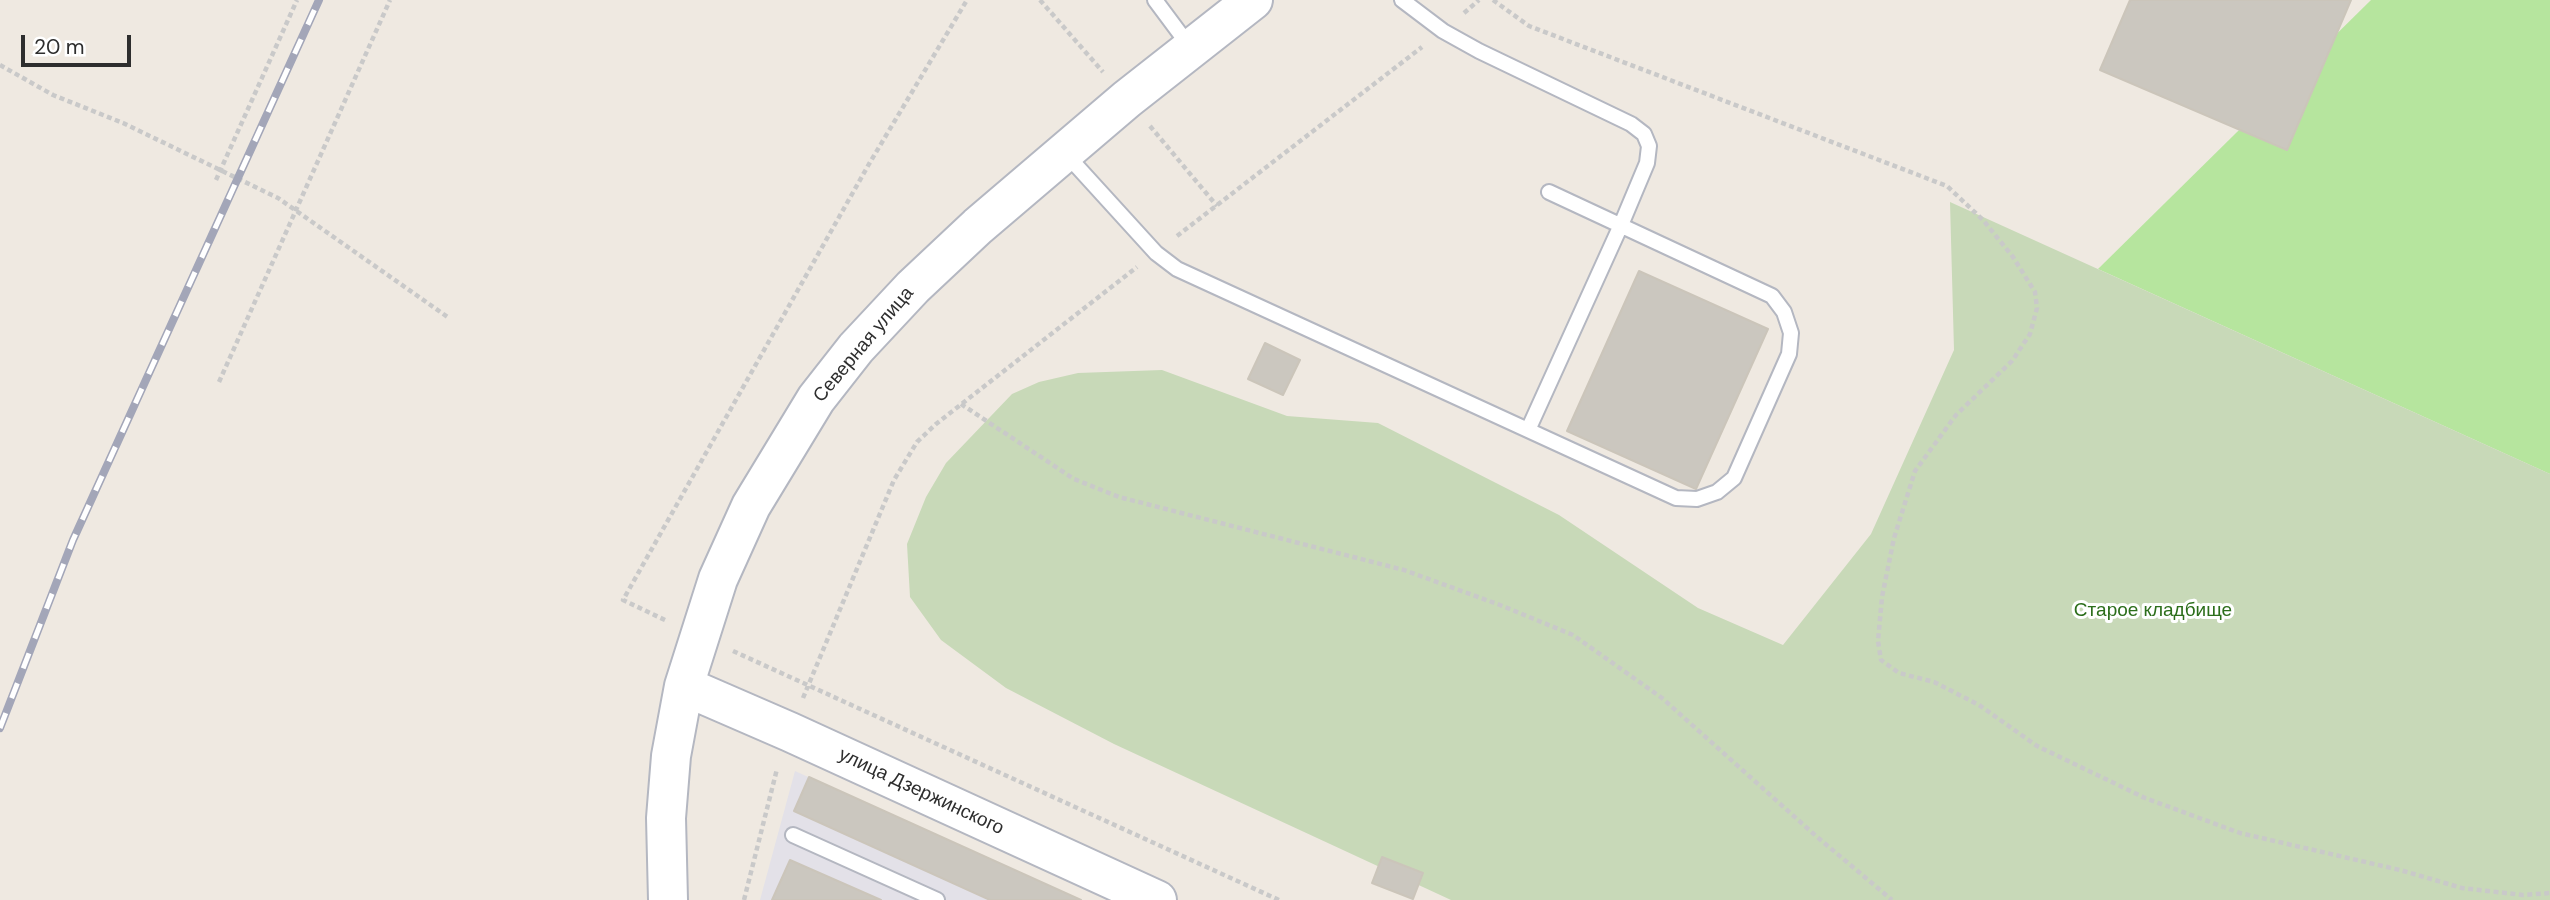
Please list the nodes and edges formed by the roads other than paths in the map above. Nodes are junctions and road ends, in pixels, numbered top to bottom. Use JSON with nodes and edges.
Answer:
{"nodes":[{"id":1,"x":1155,"y":0,"type":"edge"},
{"id":2,"x":1253,"y":0,"type":"edge"},
{"id":3,"x":1402,"y":0,"type":"edge"},
{"id":4,"x":1191,"y":48,"type":"junction"},
{"id":5,"x":1063,"y":151,"type":"junction"},
{"id":6,"x":1549,"y":192,"type":"dead end"},
{"id":7,"x":1621,"y":225,"type":"junction"},
{"id":8,"x":1528,"y":430,"type":"junction"},
{"id":9,"x":684,"y":686,"type":"junction"},
{"id":10,"x":793,"y":835,"type":"dead end"},
{"id":11,"x":668,"y":900,"type":"edge"},
{"id":12,"x":937,"y":900,"type":"edge"},
{"id":13,"x":1157,"y":900,"type":"edge"}],
"edges":[{"from":1,"to":4,"type":"lane"},
{"from":2,"to":4,"type":"main road","name":"Северная улица"},
{"from":3,"to":7,"type":"lane"},
{"from":4,"to":5,"type":"main road","name":"Северная улица"},
{"from":5,"to":8,"type":"lane"},
{"from":5,"to":9,"type":"main road","name":"Северная улица"},
{"from":6,"to":7,"type":"lane"},
{"from":7,"to":8,"type":"lane"},
{"from":7,"to":8,"type":"lane"},
{"from":9,"to":11,"type":"main road","name":"Северная улица"},
{"from":9,"to":13,"type":"main road","name":"улица Дзержинского"},
{"from":10,"to":12,"type":"lane"}]}
